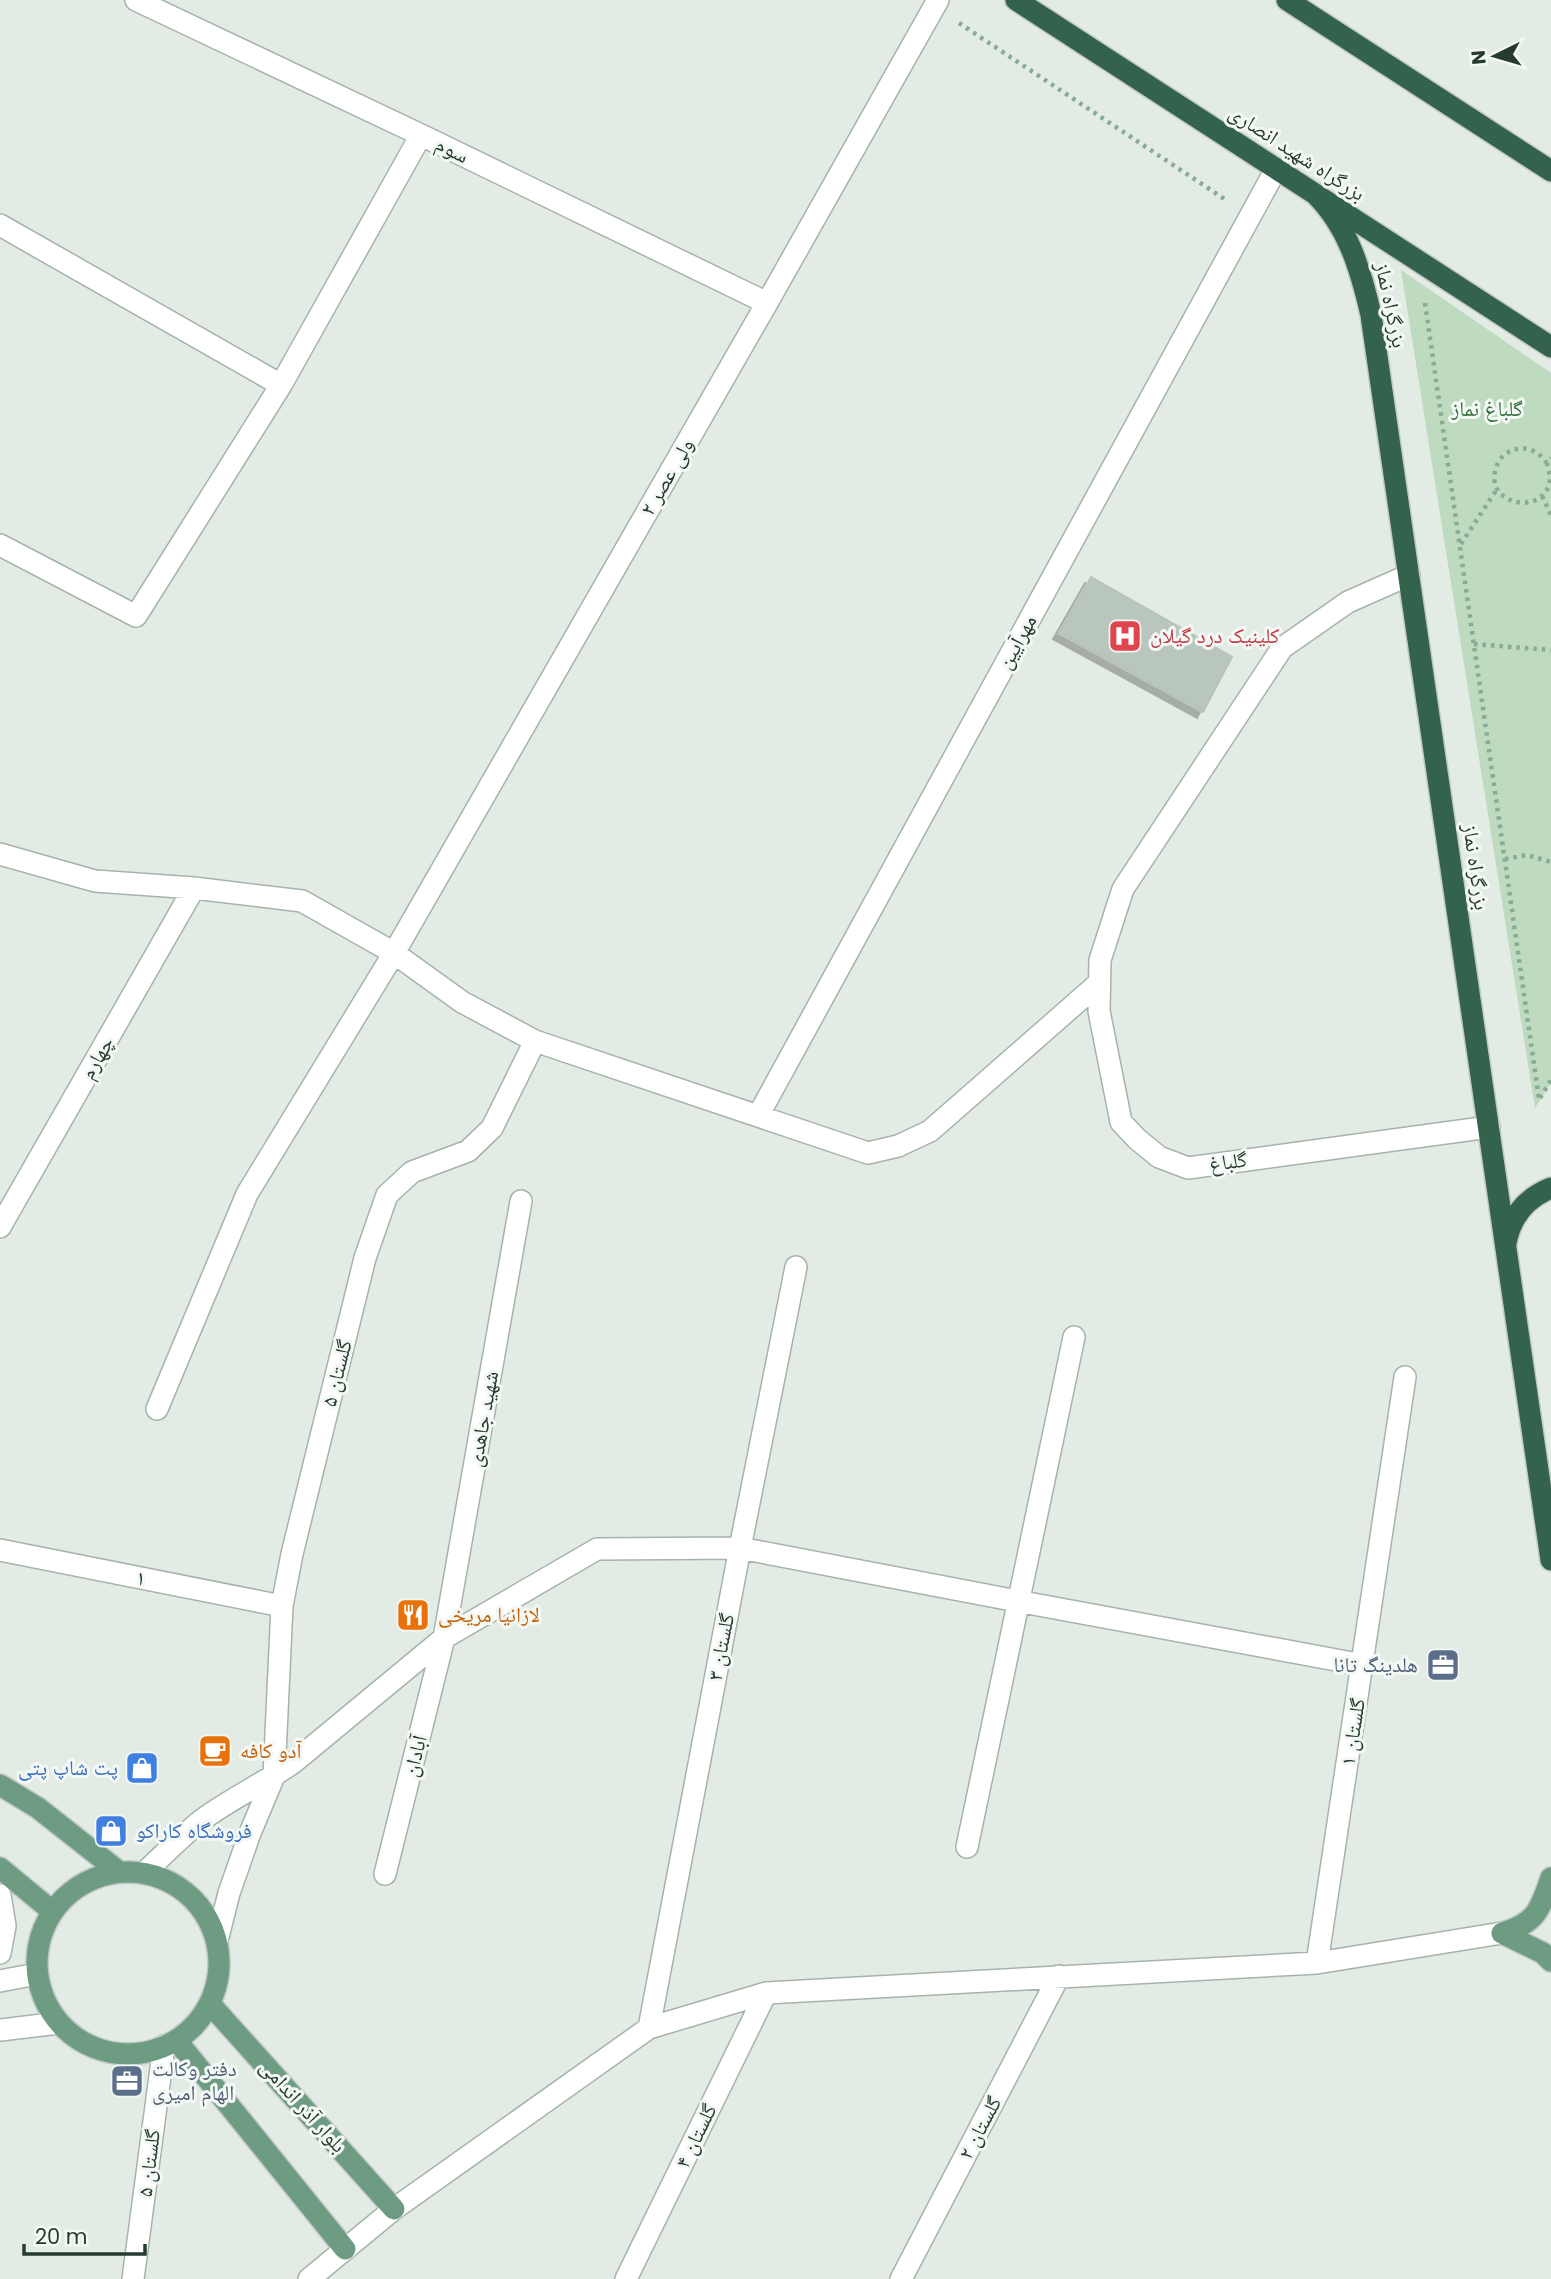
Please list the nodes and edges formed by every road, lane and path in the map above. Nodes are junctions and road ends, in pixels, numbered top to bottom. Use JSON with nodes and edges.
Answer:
{"nodes":[{"id":1,"x":136,"y":0,"type":"edge"},
{"id":2,"x":1016,"y":0,"type":"edge"},
{"id":3,"x":1287,"y":0,"type":"edge"},
{"id":4,"x":936,"y":3,"type":"edge"},
{"id":5,"x":421,"y":135,"type":"junction"},
{"id":6,"x":1276,"y":169,"type":"junction"},
{"id":7,"x":1551,"y":171,"type":"edge"},
{"id":8,"x":1315,"y":194,"type":"junction"},
{"id":9,"x":1250,"y":216,"type":"junction"},
{"id":10,"x":0,"y":225,"type":"edge"},
{"id":11,"x":1419,"y":261,"type":"junction"},
{"id":12,"x":767,"y":303,"type":"junction"},
{"id":13,"x":1551,"y":347,"type":"edge"},
{"id":14,"x":281,"y":385,"type":"junction"},
{"id":15,"x":1551,"y":458,"type":"edge"},
{"id":16,"x":1547,"y":463,"type":"junction"},
{"id":17,"x":1497,"y":489,"type":"junction"},
{"id":18,"x":1542,"y":496,"type":"junction"},
{"id":19,"x":1551,"y":515,"type":"edge"},
{"id":20,"x":0,"y":545,"type":"edge"},
{"id":21,"x":1460,"y":545,"type":"junction"},
{"id":22,"x":1409,"y":575,"type":"junction"},
{"id":23,"x":1474,"y":645,"type":"junction"},
{"id":24,"x":1551,"y":650,"type":"edge"},
{"id":25,"x":0,"y":854,"type":"edge"},
{"id":26,"x":1505,"y":859,"type":"junction"},
{"id":27,"x":1551,"y":862,"type":"edge"},
{"id":28,"x":194,"y":888,"type":"junction"},
{"id":29,"x":394,"y":953,"type":"junction"},
{"id":30,"x":1099,"y":983,"type":"junction"},
{"id":31,"x":536,"y":1041,"type":"junction"},
{"id":32,"x":1551,"y":1080,"type":"edge"},
{"id":33,"x":758,"y":1116,"type":"junction"},
{"id":34,"x":1489,"y":1127,"type":"junction"},
{"id":35,"x":1551,"y":1188,"type":"edge"},
{"id":36,"x":521,"y":1200,"type":"dead end"},
{"id":37,"x":0,"y":1227,"type":"edge"},
{"id":38,"x":1506,"y":1248,"type":"junction"},
{"id":39,"x":796,"y":1268,"type":"dead end"},
{"id":40,"x":1074,"y":1337,"type":"dead end"},
{"id":41,"x":1405,"y":1377,"type":"dead end"},
{"id":42,"x":156,"y":1409,"type":"dead end"},
{"id":43,"x":740,"y":1548,"type":"junction"},
{"id":44,"x":0,"y":1550,"type":"edge"},
{"id":45,"x":1551,"y":1560,"type":"edge"},
{"id":46,"x":1017,"y":1601,"type":"junction"},
{"id":47,"x":282,"y":1606,"type":"junction"},
{"id":48,"x":444,"y":1638,"type":"junction"},
{"id":49,"x":1363,"y":1665,"type":"junction"},
{"id":50,"x":274,"y":1776,"type":"junction"},
{"id":51,"x":0,"y":1785,"type":"edge"},
{"id":52,"x":967,"y":1847,"type":"dead end"},
{"id":53,"x":0,"y":1868,"type":"edge"},
{"id":54,"x":118,"y":1871,"type":"junction"},
{"id":55,"x":145,"y":1872,"type":"junction"},
{"id":56,"x":385,"y":1874,"type":"dead end"},
{"id":57,"x":1551,"y":1878,"type":"edge"},
{"id":58,"x":0,"y":1895,"type":"edge"},
{"id":59,"x":52,"y":1911,"type":"junction"},
{"id":60,"x":1503,"y":1933,"type":"junction"},
{"id":61,"x":217,"y":1941,"type":"junction"},
{"id":62,"x":0,"y":1953,"type":"edge"},
{"id":63,"x":1551,"y":1961,"type":"edge"},
{"id":64,"x":1317,"y":1963,"type":"junction"},
{"id":65,"x":37,"y":1974,"type":"junction"},
{"id":66,"x":1059,"y":1976,"type":"junction"},
{"id":67,"x":0,"y":1981,"type":"edge"},
{"id":68,"x":766,"y":1993,"type":"junction"},
{"id":69,"x":210,"y":2004,"type":"junction"},
{"id":70,"x":59,"y":2023,"type":"junction"},
{"id":71,"x":649,"y":2028,"type":"junction"},
{"id":72,"x":0,"y":2030,"type":"edge"},
{"id":73,"x":170,"y":2044,"type":"junction"},
{"id":74,"x":394,"y":2209,"type":"junction"},
{"id":75,"x":345,"y":2249,"type":"junction"},
{"id":76,"x":133,"y":2279,"type":"edge"},
{"id":77,"x":309,"y":2279,"type":"edge"},
{"id":78,"x":626,"y":2279,"type":"edge"},
{"id":79,"x":901,"y":2279,"type":"edge"}],
"edges":[{"from":1,"to":5,"type":"street","name":"سوم"},
{"from":2,"to":6,"type":"highway","name":"بزرگراه شهید انصاری"},
{"from":3,"to":7,"type":"highway"},
{"from":4,"to":9,"type":"path"},
{"from":4,"to":12,"type":"street","name":"ولی عصر ۲"},
{"from":5,"to":12,"type":"street","name":"سوم"},
{"from":5,"to":14,"type":"street"},
{"from":6,"to":8,"type":"highway","name":"بزرگراه شهید انصاری"},
{"from":6,"to":9,"type":"street","name":"مهرآیین"},
{"from":8,"to":11,"type":"highway","name":"بزرگراه شهید انصاری"},
{"from":8,"to":22,"type":"highway","name":"بزرگراه نماز"},
{"from":9,"to":33,"type":"street","name":"مهرآیین"},
{"from":10,"to":14,"type":"street"},
{"from":11,"to":13,"type":"highway","name":"بزرگراه شهید انصاری"},
{"from":11,"to":21,"type":"path"},
{"from":12,"to":29,"type":"street","name":"ولی عصر ۲"},
{"from":14,"to":20,"type":"street"},
{"from":15,"to":16,"type":"path"},
{"from":16,"to":17,"type":"path"},
{"from":16,"to":18,"type":"path"},
{"from":17,"to":18,"type":"path"},
{"from":17,"to":21,"type":"path"},
{"from":18,"to":19,"type":"path"},
{"from":21,"to":23,"type":"path"},
{"from":22,"to":30,"type":"street","name":"گلباغ"},
{"from":22,"to":34,"type":"highway","name":"بزرگراه نماز"},
{"from":23,"to":24,"type":"path"},
{"from":23,"to":26,"type":"path"},
{"from":25,"to":28,"type":"street"},
{"from":26,"to":27,"type":"path"},
{"from":26,"to":32,"type":"path"},
{"from":28,"to":29,"type":"street"},
{"from":28,"to":37,"type":"street","name":"چهارم"},
{"from":29,"to":31,"type":"street"},
{"from":29,"to":42,"type":"street","name":"ولی عصر ۲"},
{"from":30,"to":33,"type":"street"},
{"from":30,"to":34,"type":"street","name":"گلباغ"},
{"from":31,"to":33,"type":"street"},
{"from":31,"to":47,"type":"street","name":"گلستان ۵"},
{"from":34,"to":38,"type":"highway","name":"بزرگراه نماز"},
{"from":35,"to":38,"type":"highway"},
{"from":36,"to":48,"type":"street","name":"شهید جاهدی"},
{"from":38,"to":45,"type":"highway","name":"بزرگراه نماز"},
{"from":39,"to":43,"type":"street","name":"گلستان ۳"},
{"from":40,"to":46,"type":"street"},
{"from":41,"to":49,"type":"street","name":"گلستان ۱"},
{"from":43,"to":46,"type":"street"},
{"from":43,"to":48,"type":"street"},
{"from":43,"to":71,"type":"street","name":"گلستان ۳"},
{"from":44,"to":47,"type":"street","name":"۱"},
{"from":46,"to":49,"type":"street"},
{"from":46,"to":52,"type":"street"},
{"from":47,"to":50,"type":"street","name":"گلستان ۵"},
{"from":48,"to":50,"type":"street"},
{"from":48,"to":56,"type":"street","name":"آبادان"},
{"from":49,"to":64,"type":"street","name":"گلستان ۱"},
{"from":50,"to":55,"type":"street"},
{"from":50,"to":61,"type":"street"},
{"from":51,"to":54,"type":"main road"},
{"from":53,"to":59,"type":"main road"},
{"from":54,"to":55,"type":"main road"},
{"from":54,"to":59,"type":"main road"},
{"from":55,"to":61,"type":"main road"},
{"from":57,"to":60,"type":"main road"},
{"from":58,"to":62,"type":"street"},
{"from":59,"to":65,"type":"main road"},
{"from":60,"to":63,"type":"main road"},
{"from":60,"to":64,"type":"street"},
{"from":61,"to":69,"type":"main road"},
{"from":64,"to":66,"type":"street"},
{"from":65,"to":67,"type":"street"},
{"from":65,"to":70,"type":"main road"},
{"from":66,"to":68,"type":"street"},
{"from":66,"to":79,"type":"street","name":"گلستان ۲"},
{"from":68,"to":71,"type":"street"},
{"from":68,"to":78,"type":"street","name":"گلستان ۴"},
{"from":69,"to":73,"type":"main road"},
{"from":69,"to":74,"type":"main road","name":"بلوار آذر اندامی"},
{"from":70,"to":72,"type":"street"},
{"from":70,"to":73,"type":"main road"},
{"from":71,"to":74,"type":"street"},
{"from":73,"to":75,"type":"main road"},
{"from":73,"to":76,"type":"street","name":"گلستان ۵"},
{"from":74,"to":75,"type":"street"},
{"from":75,"to":77,"type":"street"}]}
